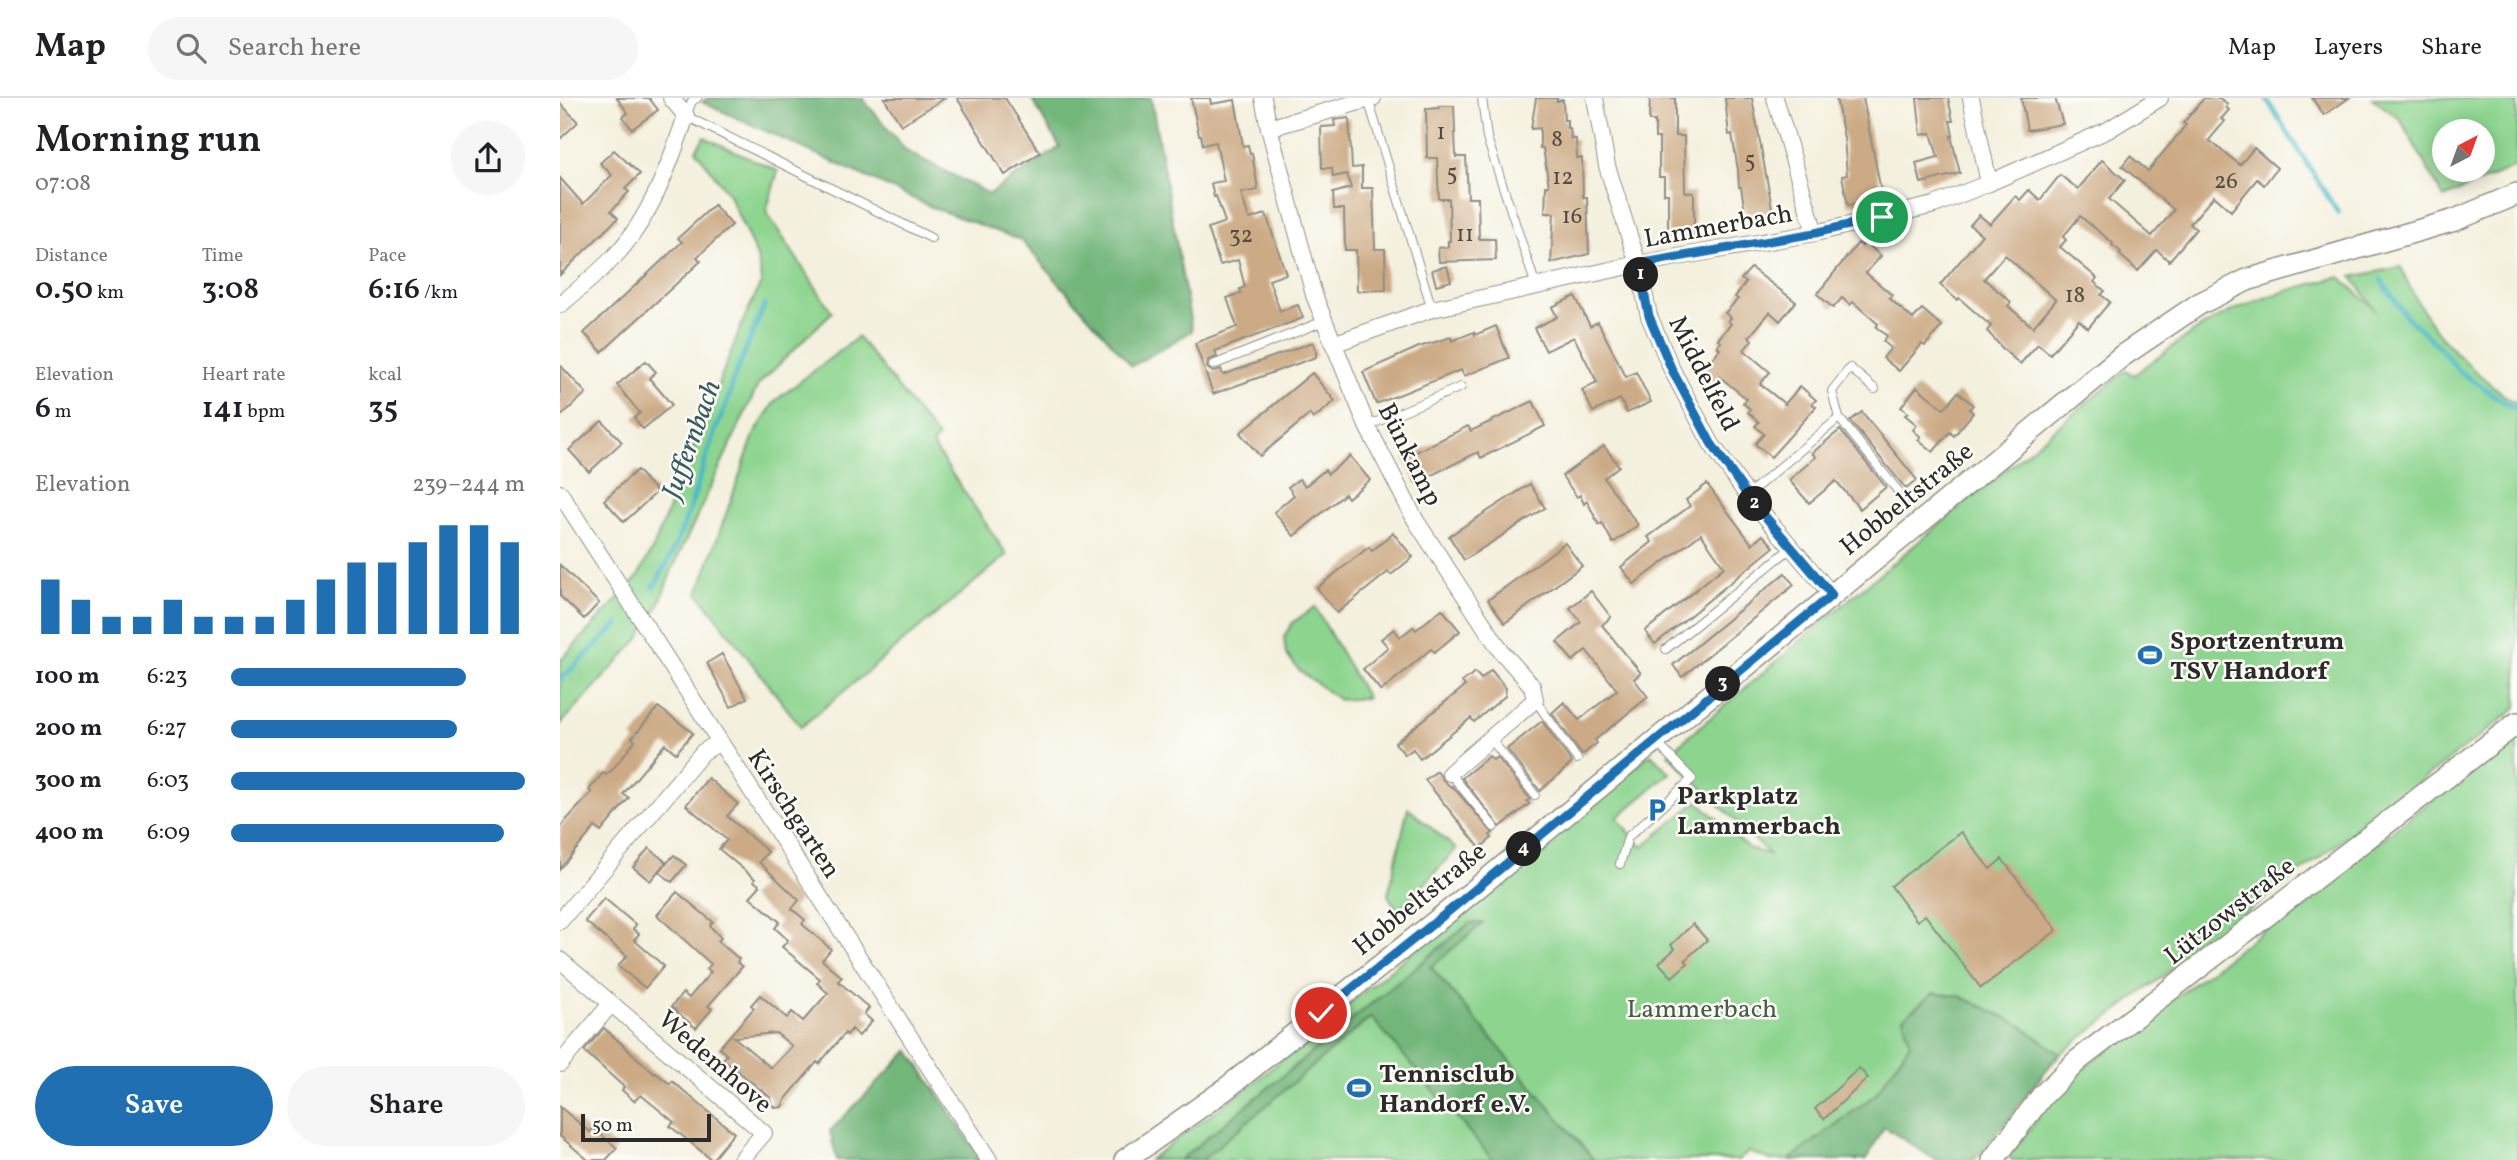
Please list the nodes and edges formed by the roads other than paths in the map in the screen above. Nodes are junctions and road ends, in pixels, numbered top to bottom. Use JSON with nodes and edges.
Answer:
{"nodes":[{"id":1,"x":671,"y":98,"type":"edge"},
{"id":2,"x":697,"y":98,"type":"edge"},
{"id":3,"x":1263,"y":98,"type":"edge"},
{"id":4,"x":1482,"y":98,"type":"edge"},
{"id":5,"x":1595,"y":98,"type":"edge"},
{"id":6,"x":1774,"y":98,"type":"edge"},
{"id":7,"x":1971,"y":98,"type":"edge"},
{"id":8,"x":2160,"y":98,"type":"edge"},
{"id":9,"x":1371,"y":99,"type":"edge"},
{"id":10,"x":686,"y":116,"type":"junction"},
{"id":11,"x":1269,"y":128,"type":"junction"},
{"id":12,"x":1989,"y":183,"type":"junction"},
{"id":13,"x":2517,"y":194,"type":"edge"},
{"id":14,"x":1815,"y":233,"type":"junction"},
{"id":15,"x":931,"y":238,"type":"dead end"},
{"id":16,"x":1638,"y":264,"type":"junction"},
{"id":17,"x":1536,"y":287,"type":"junction"},
{"id":18,"x":560,"y":305,"type":"edge"},
{"id":19,"x":1432,"y":309,"type":"junction"},
{"id":20,"x":1324,"y":321,"type":"junction"},
{"id":21,"x":1333,"y":344,"type":"junction"},
{"id":22,"x":1213,"y":365,"type":"dead end"},
{"id":23,"x":1461,"y":387,"type":"dead end"},
{"id":24,"x":1875,"y":389,"type":"dead end"},
{"id":25,"x":1839,"y":418,"type":"junction"},
{"id":26,"x":1367,"y":426,"type":"junction"},
{"id":27,"x":1898,"y":491,"type":"dead end"},
{"id":28,"x":560,"y":493,"type":"edge"},
{"id":29,"x":1747,"y":495,"type":"junction"},
{"id":30,"x":566,"y":516,"type":"edge"},
{"id":31,"x":1791,"y":548,"type":"junction"},
{"id":32,"x":1832,"y":595,"type":"junction"},
{"id":33,"x":1666,"y":649,"type":"dead end"},
{"id":34,"x":1535,"y":700,"type":"junction"},
{"id":35,"x":2517,"y":723,"type":"edge"},
{"id":36,"x":1490,"y":738,"type":"junction"},
{"id":37,"x":1654,"y":740,"type":"junction"},
{"id":38,"x":720,"y":742,"type":"junction"},
{"id":39,"x":1577,"y":759,"type":"dead end"},
{"id":40,"x":1450,"y":773,"type":"joint"},
{"id":41,"x":1535,"y":795,"type":"dead end"},
{"id":42,"x":1494,"y":827,"type":"dead end"},
{"id":43,"x":1620,"y":864,"type":"dead end"},
{"id":44,"x":560,"y":921,"type":"edge"},
{"id":45,"x":560,"y":960,"type":"edge"},
{"id":46,"x":611,"y":1004,"type":"junction"},
{"id":47,"x":560,"y":1064,"type":"edge"},
{"id":48,"x":741,"y":1160,"type":"edge"},
{"id":49,"x":989,"y":1160,"type":"edge"},
{"id":50,"x":1125,"y":1160,"type":"edge"},
{"id":51,"x":1993,"y":1160,"type":"edge"}],
"edges":[{"from":1,"to":10,"type":"street"},
{"from":2,"to":10,"type":"lane"},
{"from":3,"to":11,"type":"street","name":"Bünkamp"},
{"from":4,"to":17,"type":"lane"},
{"from":5,"to":16,"type":"street","name":"Middelfeld"},
{"from":6,"to":14,"type":"street"},
{"from":7,"to":12,"type":"street"},
{"from":8,"to":12,"type":"street","name":"Lammerbach"},
{"from":9,"to":11,"type":"street"},
{"from":9,"to":19,"type":"lane"},
{"from":10,"to":15,"type":"lane"},
{"from":10,"to":18,"type":"street"},
{"from":11,"to":20,"type":"street","name":"Bünkamp"},
{"from":12,"to":14,"type":"street","name":"Lammerbach"},
{"from":13,"to":32,"type":"street","name":"Hobbeltstraße"},
{"from":14,"to":16,"type":"street","name":"Lammerbach"},
{"from":16,"to":17,"type":"street","name":"Lammerbach"},
{"from":16,"to":29,"type":"street","name":"Middelfeld"},
{"from":17,"to":19,"type":"street","name":"Lammerbach"},
{"from":19,"to":21,"type":"street","name":"Lammerbach"},
{"from":20,"to":21,"type":"street","name":"Bünkamp"},
{"from":20,"to":22,"type":"lane"},
{"from":21,"to":26,"type":"street","name":"Bünkamp"},
{"from":23,"to":26,"type":"lane"},
{"from":24,"to":25,"type":"lane"},
{"from":25,"to":27,"type":"lane"},
{"from":25,"to":29,"type":"lane"},
{"from":26,"to":34,"type":"street","name":"Bünkamp"},
{"from":28,"to":30,"type":"street","name":"Kirschgarten"},
{"from":29,"to":31,"type":"street","name":"Middelfeld"},
{"from":30,"to":38,"type":"street","name":"Kirschgarten"},
{"from":31,"to":32,"type":"street","name":"Middelfeld"},
{"from":31,"to":33,"type":"lane"},
{"from":32,"to":37,"type":"street","name":"Hobbeltstraße"},
{"from":34,"to":36,"type":"street"},
{"from":34,"to":39,"type":"lane"},
{"from":35,"to":51,"type":"street","name":"Lützowstraße"},
{"from":36,"to":40,"type":"street"},
{"from":36,"to":41,"type":"lane"},
{"from":37,"to":43,"type":"lane"},
{"from":37,"to":50,"type":"street","name":"Hobbeltstraße"},
{"from":38,"to":44,"type":"street"},
{"from":38,"to":49,"type":"street","name":"Kirschgarten"},
{"from":40,"to":42,"type":"lane"},
{"from":45,"to":46,"type":"street","name":"Wedemhove"},
{"from":46,"to":47,"type":"street"},
{"from":46,"to":48,"type":"street","name":"Wedemhove"}]}
